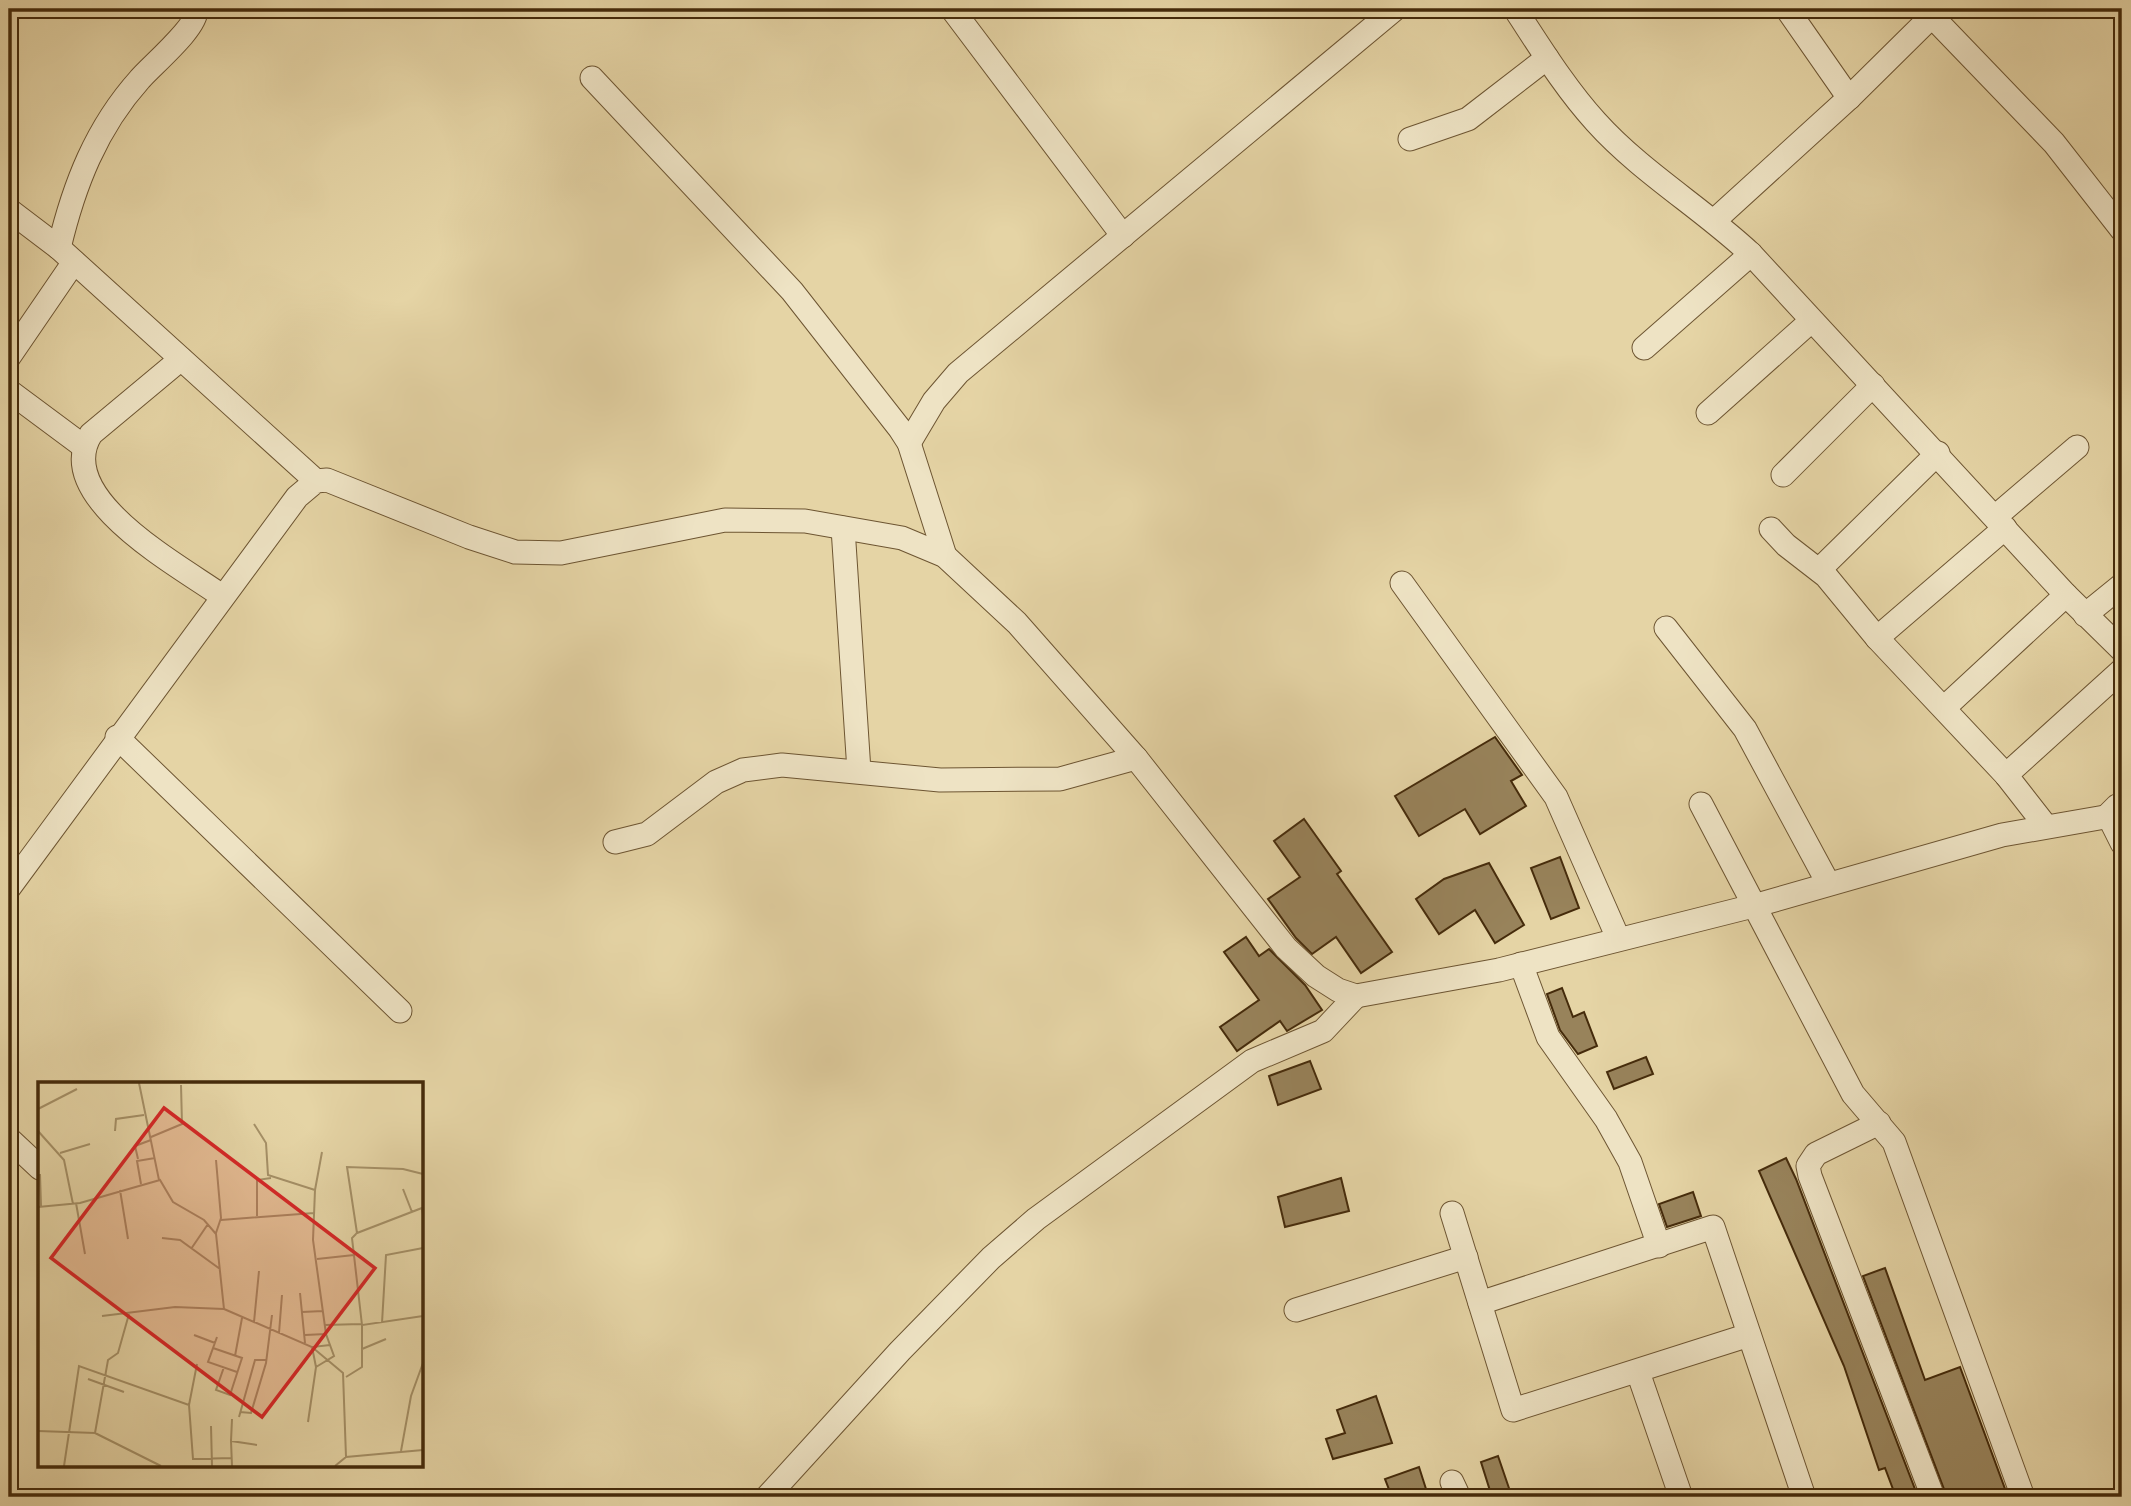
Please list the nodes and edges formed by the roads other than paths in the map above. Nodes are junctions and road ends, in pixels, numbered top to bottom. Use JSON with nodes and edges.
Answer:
{"nodes":[{"id":1,"x":195,"y":9,"type":"edge"},
{"id":2,"x":952,"y":9,"type":"edge"},
{"id":3,"x":1395,"y":9,"type":"edge"},
{"id":4,"x":1515,"y":9,"type":"edge"},
{"id":5,"x":1787,"y":9,"type":"edge"},
{"id":6,"x":1929,"y":12,"type":"edge"},
{"id":7,"x":1547,"y":58,"type":"junction"},
{"id":8,"x":592,"y":78,"type":"dead end"},
{"id":9,"x":1849,"y":98,"type":"junction"},
{"id":10,"x":1410,"y":139,"type":"dead end"},
{"id":11,"x":9,"y":210,"type":"edge"},
{"id":12,"x":1715,"y":220,"type":"junction"},
{"id":13,"x":2122,"y":230,"type":"edge"},
{"id":14,"x":1123,"y":236,"type":"junction"},
{"id":15,"x":1751,"y":254,"type":"junction"},
{"id":16,"x":66,"y":255,"type":"junction"},
{"id":17,"x":1811,"y":321,"type":"junction"},
{"id":18,"x":1644,"y":348,"type":"dead end"},
{"id":19,"x":9,"y":357,"type":"edge"},
{"id":20,"x":181,"y":359,"type":"junction"},
{"id":21,"x":1873,"y":385,"type":"junction"},
{"id":22,"x":9,"y":391,"type":"edge"},
{"id":23,"x":1708,"y":413,"type":"dead end"},
{"id":24,"x":909,"y":443,"type":"junction"},
{"id":25,"x":83,"y":446,"type":"junction"},
{"id":26,"x":2077,"y":447,"type":"dead end"},
{"id":27,"x":1938,"y":453,"type":"junction"},
{"id":28,"x":1783,"y":475,"type":"dead end"},
{"id":29,"x":316,"y":481,"type":"junction"},
{"id":30,"x":2000,"y":523,"type":"junction"},
{"id":31,"x":843,"y":528,"type":"junction"},
{"id":32,"x":1771,"y":529,"type":"dead end"},
{"id":33,"x":944,"y":556,"type":"junction"},
{"id":34,"x":1819,"y":570,"type":"junction"},
{"id":35,"x":1402,"y":583,"type":"dead end"},
{"id":36,"x":2122,"y":585,"type":"edge"},
{"id":37,"x":2066,"y":595,"type":"junction"},
{"id":38,"x":222,"y":596,"type":"junction"},
{"id":39,"x":2085,"y":615,"type":"junction"},
{"id":40,"x":1666,"y":628,"type":"dead end"},
{"id":41,"x":1877,"y":638,"type":"junction"},
{"id":42,"x":2122,"y":650,"type":"edge"},
{"id":43,"x":2122,"y":670,"type":"edge"},
{"id":44,"x":1944,"y":708,"type":"junction"},
{"id":45,"x":117,"y":737,"type":"junction"},
{"id":46,"x":1136,"y":758,"type":"junction"},
{"id":47,"x":859,"y":771,"type":"junction"},
{"id":48,"x":2006,"y":775,"type":"junction"},
{"id":49,"x":1701,"y":804,"type":"dead end"},
{"id":50,"x":2117,"y":810,"type":"edge"},
{"id":51,"x":2045,"y":825,"type":"junction"},
{"id":52,"x":615,"y":842,"type":"dead end"},
{"id":53,"x":2122,"y":843,"type":"edge"},
{"id":54,"x":1828,"y":883,"type":"junction"},
{"id":55,"x":9,"y":888,"type":"edge"},
{"id":56,"x":1756,"y":905,"type":"junction"},
{"id":57,"x":1618,"y":938,"type":"junction"},
{"id":58,"x":1521,"y":964,"type":"junction"},
{"id":59,"x":1356,"y":996,"type":"junction"},
{"id":60,"x":400,"y":1011,"type":"dead end"},
{"id":61,"x":1879,"y":1123,"type":"junction"},
{"id":62,"x":9,"y":1139,"type":"edge"},
{"id":63,"x":38,"y":1166,"type":"edge"},
{"id":64,"x":1452,"y":1213,"type":"dead end"},
{"id":65,"x":1659,"y":1246,"type":"junction"},
{"id":66,"x":1466,"y":1257,"type":"junction"},
{"id":67,"x":1480,"y":1303,"type":"junction"},
{"id":68,"x":1296,"y":1310,"type":"dead end"},
{"id":69,"x":1749,"y":1335,"type":"junction"},
{"id":70,"x":1638,"y":1372,"type":"junction"},
{"id":71,"x":773,"y":1495,"type":"edge"},
{"id":72,"x":1681,"y":1497,"type":"edge"},
{"id":73,"x":1804,"y":1497,"type":"edge"},
{"id":74,"x":1933,"y":1497,"type":"edge"},
{"id":75,"x":2023,"y":1497,"type":"edge"}],
"edges":[{"from":1,"to":16,"type":"street"},
{"from":2,"to":14,"type":"street"},
{"from":3,"to":14,"type":"street"},
{"from":4,"to":7,"type":"street"},
{"from":5,"to":9,"type":"street"},
{"from":6,"to":9,"type":"street"},
{"from":6,"to":13,"type":"street"},
{"from":7,"to":10,"type":"street"},
{"from":7,"to":12,"type":"street"},
{"from":8,"to":24,"type":"street"},
{"from":9,"to":12,"type":"street"},
{"from":11,"to":16,"type":"street"},
{"from":12,"to":15,"type":"street"},
{"from":14,"to":24,"type":"street"},
{"from":15,"to":17,"type":"street"},
{"from":15,"to":18,"type":"street"},
{"from":16,"to":19,"type":"street"},
{"from":16,"to":20,"type":"street"},
{"from":17,"to":21,"type":"street"},
{"from":17,"to":23,"type":"street"},
{"from":20,"to":25,"type":"street"},
{"from":20,"to":29,"type":"street"},
{"from":21,"to":27,"type":"street"},
{"from":21,"to":28,"type":"street"},
{"from":22,"to":25,"type":"street"},
{"from":24,"to":33,"type":"street"},
{"from":25,"to":38,"type":"street"},
{"from":26,"to":30,"type":"street"},
{"from":27,"to":30,"type":"street"},
{"from":27,"to":34,"type":"street"},
{"from":29,"to":31,"type":"street"},
{"from":29,"to":38,"type":"street"},
{"from":30,"to":37,"type":"street"},
{"from":30,"to":41,"type":"street"},
{"from":31,"to":33,"type":"street"},
{"from":31,"to":47,"type":"street"},
{"from":32,"to":34,"type":"street"},
{"from":33,"to":46,"type":"street"},
{"from":34,"to":41,"type":"street"},
{"from":35,"to":57,"type":"street"},
{"from":36,"to":39,"type":"street"},
{"from":37,"to":39,"type":"street"},
{"from":37,"to":44,"type":"street"},
{"from":38,"to":45,"type":"street"},
{"from":39,"to":42,"type":"street"},
{"from":40,"to":54,"type":"street"},
{"from":41,"to":44,"type":"street"},
{"from":43,"to":48,"type":"street"},
{"from":44,"to":48,"type":"street"},
{"from":45,"to":55,"type":"street"},
{"from":45,"to":60,"type":"street"},
{"from":46,"to":47,"type":"street"},
{"from":46,"to":59,"type":"street"},
{"from":47,"to":52,"type":"street"},
{"from":48,"to":51,"type":"street"},
{"from":49,"to":56,"type":"street"},
{"from":50,"to":51,"type":"street"},
{"from":50,"to":53,"type":"street"},
{"from":51,"to":54,"type":"street"},
{"from":54,"to":56,"type":"street"},
{"from":56,"to":57,"type":"street"},
{"from":56,"to":61,"type":"street"},
{"from":57,"to":58,"type":"street"},
{"from":58,"to":59,"type":"street"},
{"from":58,"to":65,"type":"street"},
{"from":59,"to":71,"type":"street"},
{"from":61,"to":74,"type":"street"},
{"from":61,"to":75,"type":"street"},
{"from":62,"to":63,"type":"street"},
{"from":64,"to":66,"type":"street"},
{"from":65,"to":67,"type":"street"},
{"from":65,"to":69,"type":"street"},
{"from":66,"to":67,"type":"street"},
{"from":66,"to":68,"type":"street"},
{"from":67,"to":70,"type":"street"},
{"from":69,"to":70,"type":"street"},
{"from":69,"to":73,"type":"street"},
{"from":70,"to":72,"type":"street"}]}
